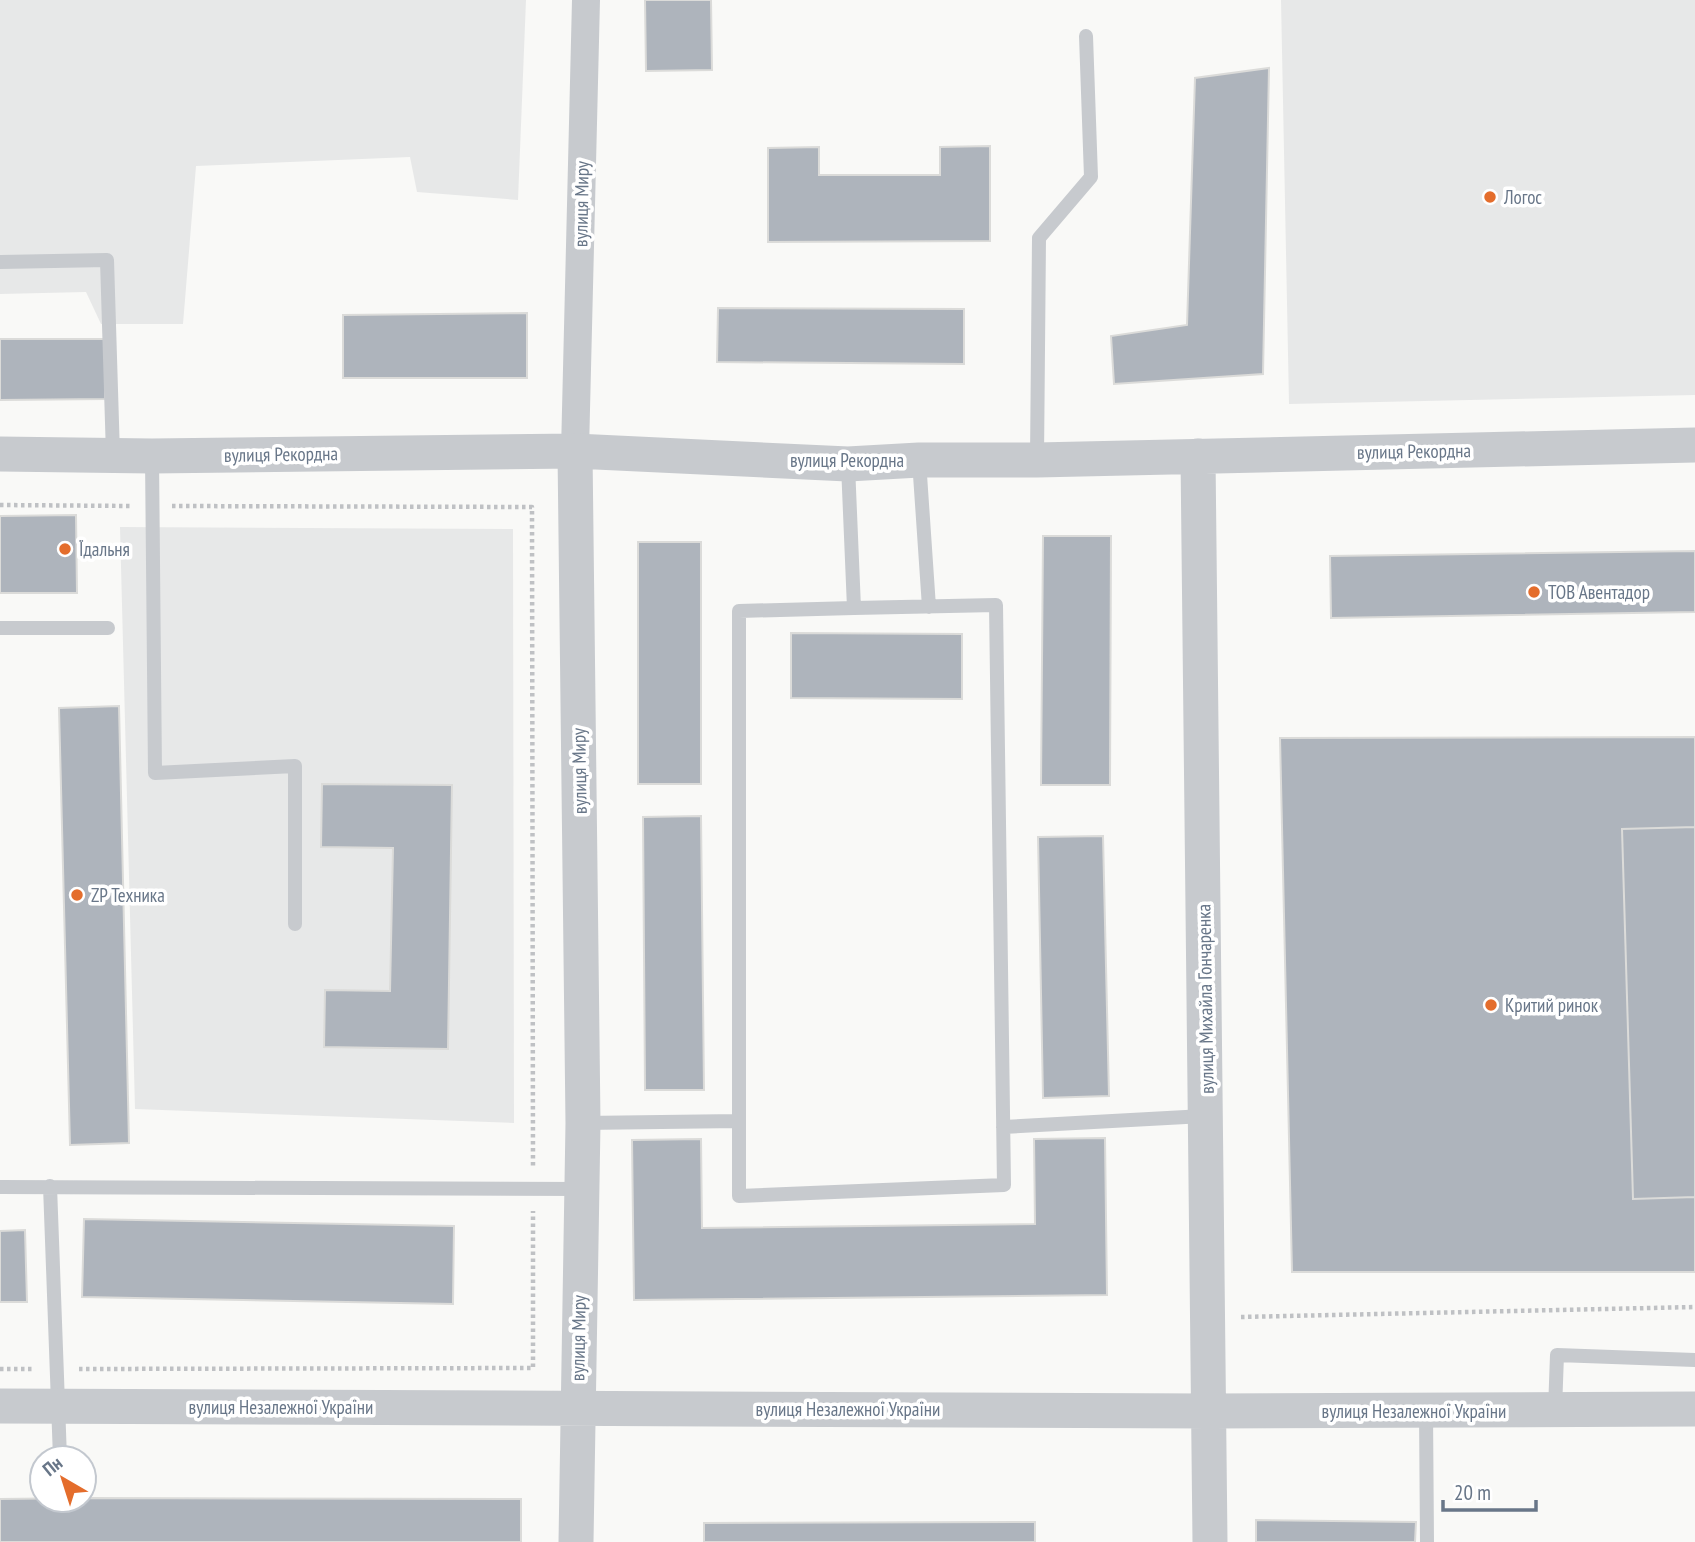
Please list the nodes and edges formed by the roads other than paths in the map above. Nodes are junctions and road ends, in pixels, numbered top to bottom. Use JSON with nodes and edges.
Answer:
{"nodes":[{"id":1,"x":586,"y":0,"type":"edge"},
{"id":2,"x":1086,"y":36,"type":"dead end"},
{"id":3,"x":0,"y":262,"type":"edge"},
{"id":4,"x":1695,"y":445,"type":"edge"},
{"id":5,"x":575,"y":451,"type":"junction"},
{"id":6,"x":0,"y":454,"type":"edge"},
{"id":7,"x":113,"y":455,"type":"junction"},
{"id":8,"x":152,"y":456,"type":"junction"},
{"id":9,"x":1198,"y":456,"type":"junction"},
{"id":10,"x":919,"y":460,"type":"junction"},
{"id":11,"x":1037,"y":460,"type":"junction"},
{"id":12,"x":848,"y":464,"type":"junction"},
{"id":13,"x":929,"y":607,"type":"junction"},
{"id":14,"x":854,"y":608,"type":"junction"},
{"id":15,"x":0,"y":628,"type":"edge"},
{"id":16,"x":108,"y":628,"type":"dead end"},
{"id":17,"x":295,"y":925,"type":"dead end"},
{"id":18,"x":1206,"y":1116,"type":"junction"},
{"id":19,"x":739,"y":1122,"type":"junction"},
{"id":20,"x":583,"y":1123,"type":"junction"},
{"id":21,"x":1003,"y":1126,"type":"junction"},
{"id":22,"x":50,"y":1186,"type":"junction"},
{"id":23,"x":0,"y":1187,"type":"edge"},
{"id":24,"x":582,"y":1189,"type":"junction"},
{"id":25,"x":1695,"y":1360,"type":"edge"},
{"id":26,"x":0,"y":1406,"type":"edge"},
{"id":27,"x":57,"y":1406,"type":"junction"},
{"id":28,"x":577,"y":1408,"type":"junction"},
{"id":29,"x":1695,"y":1409,"type":"edge"},
{"id":30,"x":1555,"y":1410,"type":"junction"},
{"id":31,"x":1210,"y":1411,"type":"junction"},
{"id":32,"x":1426,"y":1411,"type":"junction"},
{"id":33,"x":59,"y":1444,"type":"edge"},
{"id":34,"x":576,"y":1542,"type":"edge"},
{"id":35,"x":1210,"y":1542,"type":"edge"},
{"id":36,"x":1427,"y":1542,"type":"edge"}],
"edges":[{"from":1,"to":5,"type":"street","name":"вулиця Миру"},
{"from":2,"to":11,"type":"lane"},
{"from":3,"to":7,"type":"lane"},
{"from":4,"to":9,"type":"street","name":"вулиця Рекордна"},
{"from":5,"to":8,"type":"street","name":"вулиця Рекордна"},
{"from":5,"to":12,"type":"street","name":"вулиця Рекордна"},
{"from":5,"to":20,"type":"street","name":"вулиця Миру"},
{"from":6,"to":7,"type":"street","name":"вулиця Рекордна"},
{"from":7,"to":8,"type":"street","name":"вулиця Рекордна"},
{"from":8,"to":17,"type":"lane"},
{"from":9,"to":11,"type":"street","name":"вулиця Рекордна"},
{"from":9,"to":18,"type":"street","name":"вулиця Михайла Гончаренка"},
{"from":10,"to":11,"type":"street","name":"вулиця Рекордна"},
{"from":10,"to":12,"type":"street","name":"вулиця Рекордна"},
{"from":10,"to":13,"type":"lane"},
{"from":12,"to":14,"type":"lane"},
{"from":13,"to":14,"type":"lane"},
{"from":13,"to":21,"type":"lane"},
{"from":14,"to":19,"type":"lane"},
{"from":15,"to":16,"type":"lane"},
{"from":18,"to":21,"type":"lane"},
{"from":18,"to":31,"type":"street","name":"вулиця Михайла Гончаренка"},
{"from":19,"to":20,"type":"lane"},
{"from":19,"to":21,"type":"lane"},
{"from":20,"to":24,"type":"street","name":"вулиця Миру"},
{"from":22,"to":23,"type":"lane"},
{"from":22,"to":24,"type":"lane"},
{"from":22,"to":27,"type":"lane"},
{"from":24,"to":28,"type":"street","name":"вулиця Миру"},
{"from":25,"to":30,"type":"lane"},
{"from":26,"to":27,"type":"street","name":"вулиця Незалежної України"},
{"from":27,"to":28,"type":"street","name":"вулиця Незалежної України"},
{"from":27,"to":33,"type":"lane"},
{"from":28,"to":31,"type":"street","name":"вулиця Незалежної України"},
{"from":28,"to":34,"type":"street","name":"вулиця Миру"},
{"from":29,"to":30,"type":"street","name":"вулиця Незалежної України"},
{"from":30,"to":32,"type":"street","name":"вулиця Незалежної України"},
{"from":31,"to":32,"type":"street","name":"вулиця Незалежної України"},
{"from":31,"to":35,"type":"street","name":"вулиця Михайла Гончаренка"},
{"from":32,"to":36,"type":"lane"}]}
